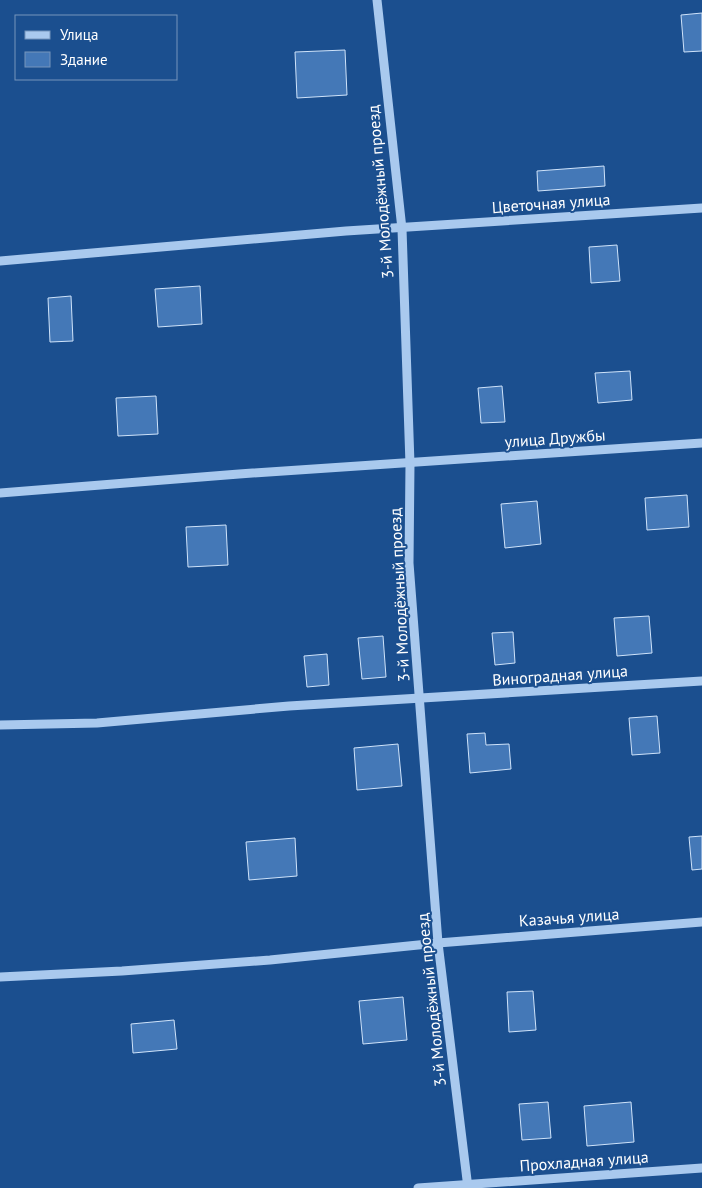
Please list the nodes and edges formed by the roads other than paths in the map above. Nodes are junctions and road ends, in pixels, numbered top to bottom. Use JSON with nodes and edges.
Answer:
{"nodes":[{"id":1,"x":377,"y":0,"type":"edge"},
{"id":2,"x":702,"y":208,"type":"edge"},
{"id":3,"x":402,"y":229,"type":"junction"},
{"id":4,"x":0,"y":262,"type":"edge"},
{"id":5,"x":702,"y":443,"type":"edge"},
{"id":6,"x":410,"y":464,"type":"junction"},
{"id":7,"x":0,"y":493,"type":"edge"},
{"id":8,"x":702,"y":681,"type":"edge"},
{"id":9,"x":421,"y":699,"type":"junction"},
{"id":10,"x":0,"y":726,"type":"edge"},
{"id":11,"x":702,"y":922,"type":"edge"},
{"id":12,"x":438,"y":943,"type":"junction"},
{"id":13,"x":0,"y":977,"type":"edge"},
{"id":14,"x":702,"y":1168,"type":"edge"},
{"id":15,"x":468,"y":1186,"type":"edge"},
{"id":16,"x":418,"y":1188,"type":"edge"}],
"edges":[{"from":1,"to":3,"type":"street","name":"3-й Молодёжный проезд"},
{"from":2,"to":3,"type":"street","name":"Цветочная улица"},
{"from":3,"to":4,"type":"street","name":"Цветочная улица"},
{"from":3,"to":6,"type":"street","name":"3-й Молодёжный проезд"},
{"from":5,"to":6,"type":"street","name":"улица Дружбы"},
{"from":6,"to":7,"type":"street","name":"улица Дружбы"},
{"from":6,"to":9,"type":"street","name":"3-й Молодёжный проезд"},
{"from":8,"to":9,"type":"street","name":"Виноградная улица"},
{"from":9,"to":10,"type":"street","name":"Виноградная улица"},
{"from":9,"to":12,"type":"street","name":"3-й Молодёжный проезд"},
{"from":11,"to":12,"type":"street","name":"Казачья улица"},
{"from":12,"to":13,"type":"street","name":"Казачья улица"},
{"from":12,"to":15,"type":"street","name":"3-й Молодёжный проезд"},
{"from":14,"to":15,"type":"street","name":"Прохладная улица"},
{"from":15,"to":16,"type":"street","name":"Прохладная улица"}]}
